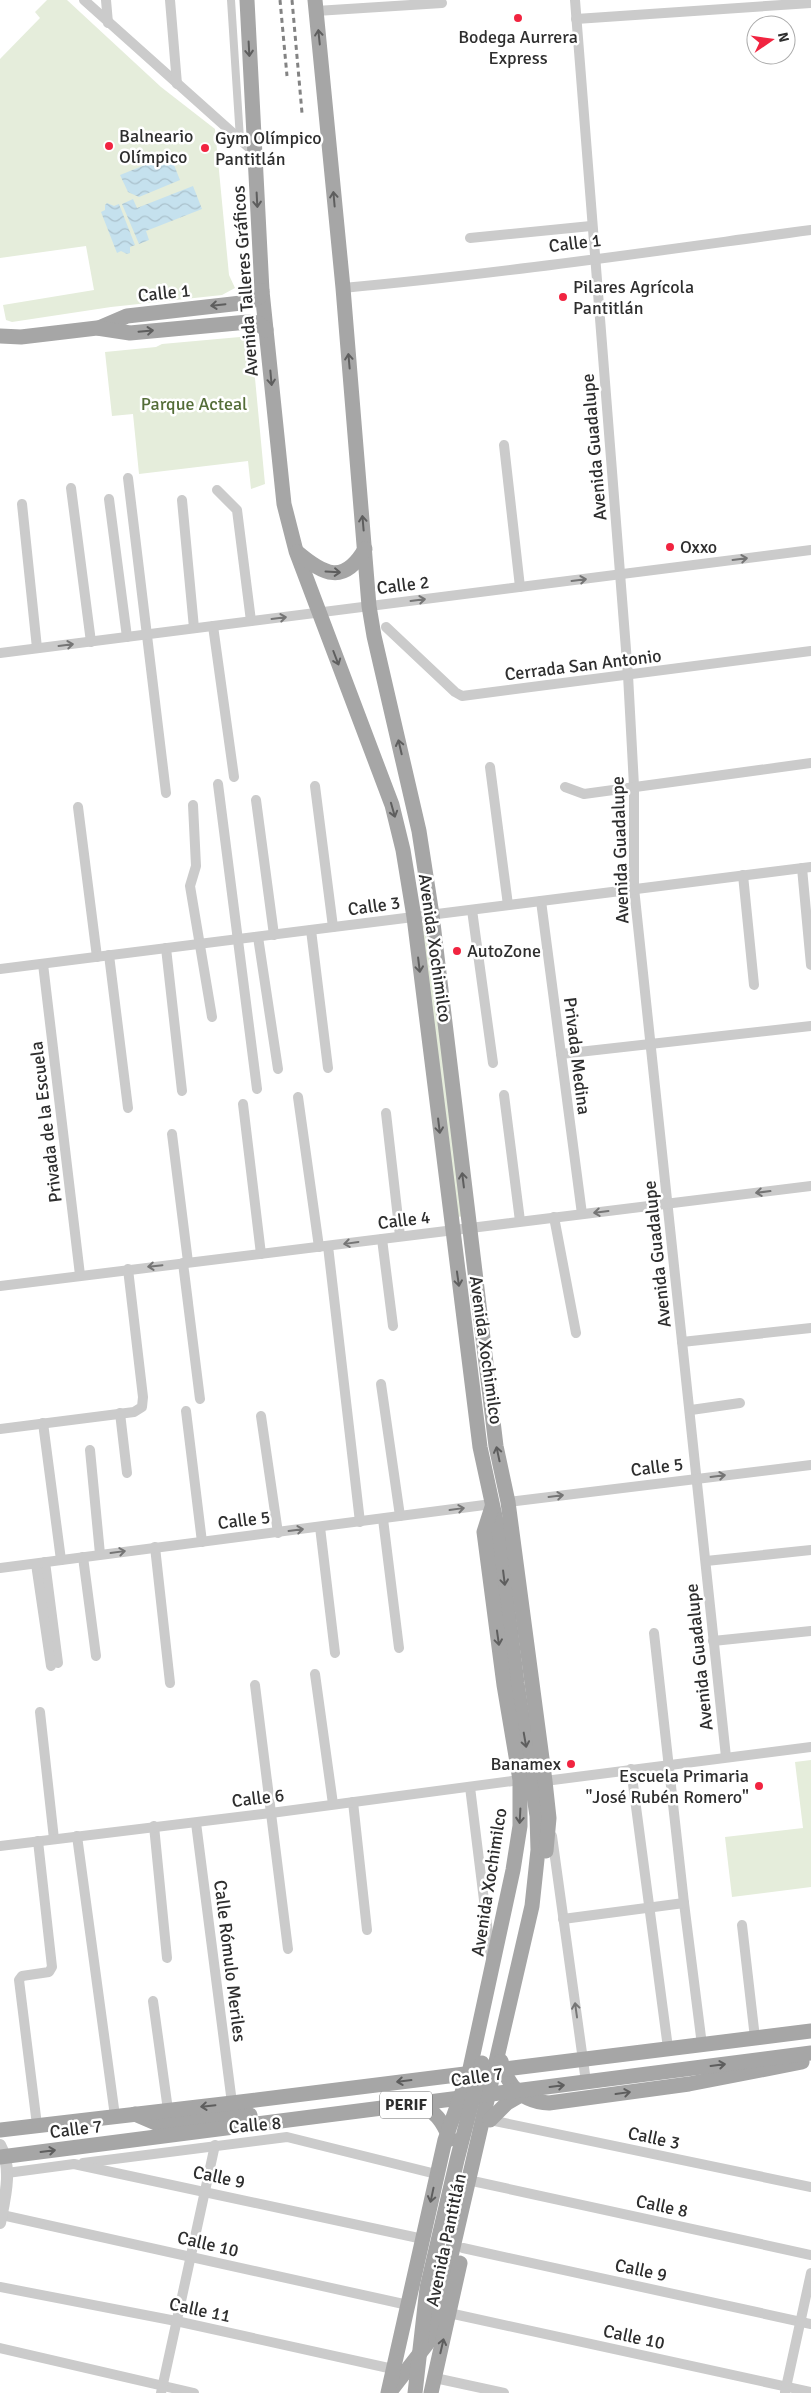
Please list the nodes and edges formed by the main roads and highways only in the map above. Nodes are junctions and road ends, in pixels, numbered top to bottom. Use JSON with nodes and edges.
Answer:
{"nodes":[{"id":1,"x":247,"y":0,"type":"edge"},
{"id":2,"x":316,"y":6,"type":"edge"},
{"id":3,"x":262,"y":291,"type":"junction"},
{"id":4,"x":97,"y":328,"type":"junction"},
{"id":5,"x":266,"y":330,"type":"junction"},
{"id":6,"x":0,"y":336,"type":"edge"},
{"id":7,"x":365,"y":549,"type":"junction"},
{"id":8,"x":296,"y":551,"type":"junction"},
{"id":9,"x":319,"y":613,"type":"joint"},
{"id":10,"x":492,"y":1504,"type":"junction"},
{"id":11,"x":545,"y":1780,"type":"junction"},
{"id":12,"x":480,"y":2029,"type":"junction"},
{"id":13,"x":811,"y":2031,"type":"edge"},
{"id":14,"x":508,"y":2035,"type":"junction"},
{"id":15,"x":499,"y":2052,"type":"junction"},
{"id":16,"x":811,"y":2053,"type":"edge"},
{"id":17,"x":811,"y":2059,"type":"edge"},
{"id":18,"x":499,"y":2070,"type":"junction"},
{"id":19,"x":469,"y":2073,"type":"junction"},
{"id":20,"x":429,"y":2078,"type":"junction"},
{"id":21,"x":531,"y":2089,"type":"junction"},
{"id":22,"x":494,"y":2094,"type":"junction"},
{"id":23,"x":462,"y":2098,"type":"junction"},
{"id":24,"x":432,"y":2102,"type":"junction"},
{"id":25,"x":134,"y":2114,"type":"junction"},
{"id":26,"x":454,"y":2119,"type":"junction"},
{"id":27,"x":490,"y":2120,"type":"junction"},
{"id":28,"x":0,"y":2130,"type":"edge"},
{"id":29,"x":487,"y":2137,"type":"junction"},
{"id":30,"x":2,"y":2153,"type":"edge"},
{"id":31,"x":456,"y":2160,"type":"junction"},
{"id":32,"x":388,"y":2393,"type":"edge"},
{"id":33,"x":415,"y":2393,"type":"edge"},
{"id":34,"x":431,"y":2393,"type":"edge"}],
"edges":[{"from":1,"to":3,"type":"main road","name":"Avenida Talleres Gráficos","one_way":true},
{"from":7,"to":2,"type":"main road","one_way":true},
{"from":3,"to":4,"type":"main road","name":"Calle 1","one_way":true},
{"from":3,"to":5,"type":"main road","name":"Avenida Talleres Gráficos"},
{"from":4,"to":5,"type":"main road","name":"Calle 1","one_way":true},
{"from":4,"to":6,"type":"main road","name":"Calle 1"},
{"from":5,"to":8,"type":"main road","name":"Avenida Talleres Gráficos","one_way":true},
{"from":8,"to":7,"type":"main road","one_way":true},
{"from":11,"to":7,"type":"main road","name":"Avenida Xochimilco","one_way":true},
{"from":8,"to":9,"type":"main road","name":"Avenida Talleres Gráficos"},
{"from":9,"to":10,"type":"main road","name":"Avenida Xochimilco","one_way":true},
{"from":10,"to":12,"type":"main road","name":"Avenida Xochimilco","one_way":true},
{"from":10,"to":15,"type":"main road","one_way":true},
{"from":11,"to":14,"type":"main road","name":"Avenida Xochimilco"},
{"from":11,"to":31,"type":"main road"},
{"from":12,"to":14,"type":"main road"},
{"from":12,"to":19,"type":"main road","name":"Avenida Xochimilco"},
{"from":13,"to":18,"type":"main road","name":"Calle 7","number":"PERIF"},
{"from":14,"to":18,"type":"main road","name":"Avenida Xochimilco"},
{"from":15,"to":17,"type":"main road","one_way":true},
{"from":15,"to":32,"type":"main road"},
{"from":21,"to":16,"type":"main road","name":"Calle 7","number":"PERIF","one_way":true},
{"from":18,"to":19,"type":"main road","name":"Calle 7","number":"PERIF"},
{"from":18,"to":22,"type":"main road","name":"Avenida Xochimilco"},
{"from":19,"to":20,"type":"main road","name":"Calle 7","number":"PERIF"},
{"from":19,"to":23,"type":"main road","name":"Avenida Xochimilco"},
{"from":20,"to":24,"type":"main road"},
{"from":20,"to":25,"type":"main road","name":"Calle 7","number":"PERIF","one_way":true},
{"from":21,"to":22,"type":"main road","name":"Calle 7","number":"PERIF"},
{"from":21,"to":27,"type":"main road"},
{"from":22,"to":23,"type":"main road","name":"Calle 7","number":"PERIF"},
{"from":22,"to":27,"type":"main road","name":"Avenida Pantitlán"},
{"from":23,"to":24,"type":"main road","name":"Calle 7","number":"PERIF"},
{"from":23,"to":26,"type":"main road","name":"Avenida Pantitlán"},
{"from":30,"to":24,"type":"main road","name":"Calle 7","number":"PERIF","one_way":true},
{"from":25,"to":28,"type":"main road","name":"Calle 7","number":"PERIF"},
{"from":25,"to":31,"type":"main road"},
{"from":26,"to":29,"type":"main road"},
{"from":26,"to":32,"type":"main road","name":"Avenida Pantitlán","one_way":true},
{"from":27,"to":29,"type":"main road","name":"Avenida Pantitlán"},
{"from":34,"to":29,"type":"main road","name":"Avenida Pantitlán","one_way":true},
{"from":31,"to":33,"type":"main road"}]}
